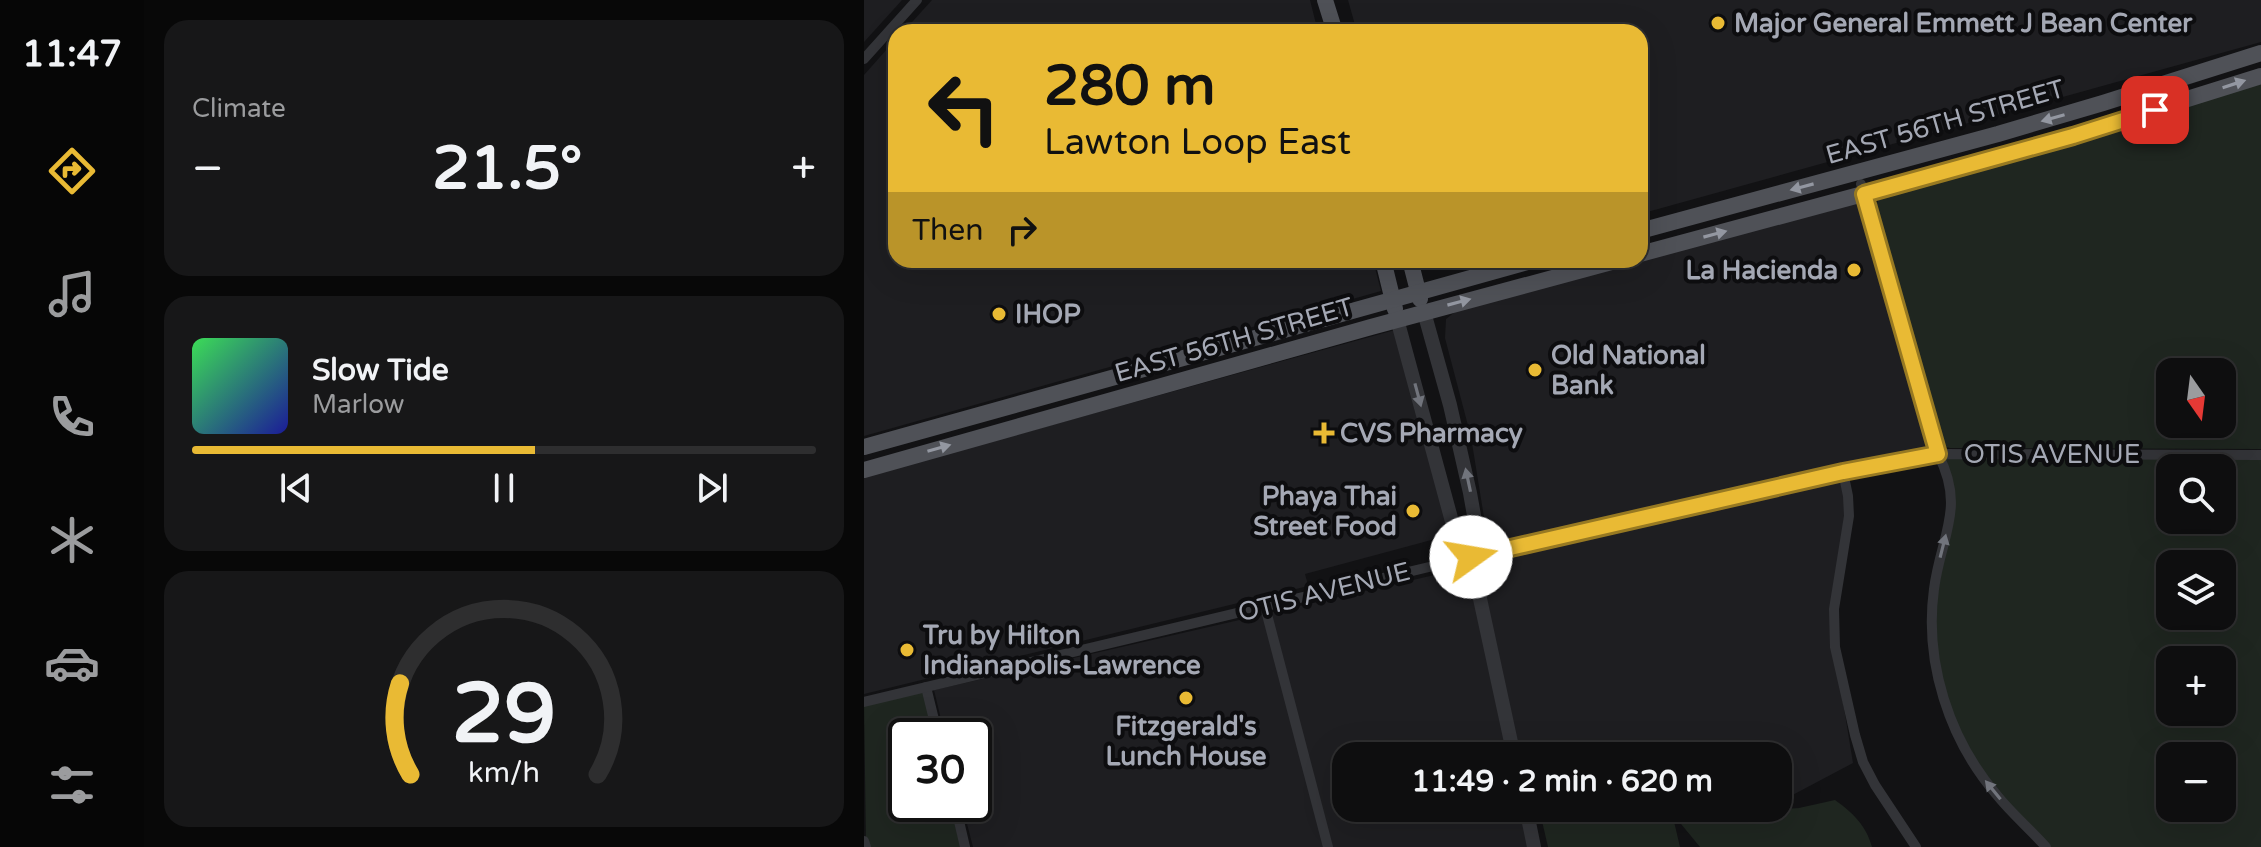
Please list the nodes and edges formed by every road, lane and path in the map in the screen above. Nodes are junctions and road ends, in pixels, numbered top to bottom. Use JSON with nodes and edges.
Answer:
{"nodes":[{"id":1,"x":917,"y":0,"type":"edge"},
{"id":2,"x":1325,"y":0,"type":"edge"},
{"id":3,"x":893,"y":24,"type":"edge"},
{"id":4,"x":1332,"y":24,"type":"edge"},
{"id":5,"x":888,"y":30,"type":"edge"},
{"id":6,"x":866,"y":52,"type":"edge"},
{"id":7,"x":2261,"y":53,"type":"edge"},
{"id":8,"x":2261,"y":76,"type":"edge"},
{"id":9,"x":1863,"y":189,"type":"junction"},
{"id":10,"x":1648,"y":229,"type":"edge"},
{"id":11,"x":1648,"y":252,"type":"edge"},
{"id":12,"x":1385,"y":268,"type":"edge"},
{"id":13,"x":1412,"y":268,"type":"edge"},
{"id":14,"x":1506,"y":268,"type":"edge"},
{"id":15,"x":1589,"y":268,"type":"edge"},
{"id":16,"x":1418,"y":292,"type":"junction"},
{"id":17,"x":1392,"y":299,"type":"junction"},
{"id":18,"x":1424,"y":312,"type":"junction"},
{"id":19,"x":1397,"y":319,"type":"junction"},
{"id":20,"x":1193,"y":354,"type":"junction"},
{"id":21,"x":1087,"y":384,"type":"junction"},
{"id":22,"x":1138,"y":392,"type":"junction"},
{"id":23,"x":1009,"y":428,"type":"junction"},
{"id":24,"x":864,"y":447,"type":"edge"},
{"id":25,"x":1938,"y":454,"type":"junction"},
{"id":26,"x":2261,"y":455,"type":"edge"},
{"id":27,"x":864,"y":470,"type":"edge"},
{"id":28,"x":1843,"y":472,"type":"junction"},
{"id":29,"x":1471,"y":557,"type":"junction"},
{"id":30,"x":1265,"y":607,"type":"junction"},
{"id":31,"x":926,"y":687,"type":"junction"},
{"id":32,"x":864,"y":702,"type":"edge"},
{"id":33,"x":934,"y":718,"type":"edge"},
{"id":34,"x":1511,"y":742,"type":"edge"},
{"id":35,"x":959,"y":822,"type":"edge"},
{"id":36,"x":1529,"y":822,"type":"edge"},
{"id":37,"x":864,"y":841,"type":"edge"},
{"id":38,"x":866,"y":847,"type":"edge"},
{"id":39,"x":965,"y":847,"type":"edge"},
{"id":40,"x":1328,"y":847,"type":"edge"},
{"id":41,"x":1534,"y":847,"type":"edge"},
{"id":42,"x":1916,"y":847,"type":"edge"},
{"id":43,"x":2046,"y":847,"type":"edge"}],
"edges":[{"from":1,"to":3,"type":"street"},
{"from":2,"to":4,"type":"main road"},
{"from":5,"to":6,"type":"street"},
{"from":7,"to":10,"type":"main road","name":"EAST 56TH STREET","one_way":true},
{"from":9,"to":8,"type":"main road","name":"EAST 56TH STREET","one_way":true},
{"from":11,"to":9,"type":"main road","name":"EAST 56TH STREET","one_way":true},
{"from":9,"to":25,"type":"street"},
{"from":12,"to":17,"type":"main road"},
{"from":13,"to":16,"type":"main road"},
{"from":14,"to":16,"type":"main road","name":"EAST 56TH STREET"},
{"from":18,"to":15,"type":"main road","name":"EAST 56TH STREET","one_way":true},
{"from":16,"to":17,"type":"main road","name":"EAST 56TH STREET"},
{"from":16,"to":18,"type":"main road"},
{"from":17,"to":19,"type":"main road"},
{"from":17,"to":20,"type":"main road","name":"EAST 56TH STREET"},
{"from":18,"to":19,"type":"main road","name":"EAST 56TH STREET"},
{"from":29,"to":18,"type":"street","one_way":true},
{"from":19,"to":22,"type":"main road","name":"EAST 56TH STREET"},
{"from":19,"to":29,"type":"street","one_way":true},
{"from":20,"to":21,"type":"main road","name":"EAST 56TH STREET"},
{"from":20,"to":22,"type":"main road"},
{"from":21,"to":23,"type":"main road"},
{"from":21,"to":24,"type":"main road","name":"EAST 56TH STREET"},
{"from":22,"to":23,"type":"main road","name":"EAST 56TH STREET"},
{"from":27,"to":23,"type":"main road","name":"EAST 56TH STREET","one_way":true},
{"from":25,"to":26,"type":"street","name":"OTIS AVENUE"},
{"from":25,"to":28,"type":"street","name":"OTIS AVENUE"},
{"from":43,"to":25,"type":"street","one_way":true},
{"from":28,"to":29,"type":"street","name":"OTIS AVENUE"},
{"from":28,"to":42,"type":"street"},
{"from":29,"to":30,"type":"street","name":"OTIS AVENUE"},
{"from":29,"to":34,"type":"street"},
{"from":30,"to":31,"type":"street","name":"OTIS AVENUE"},
{"from":30,"to":40,"type":"street"},
{"from":31,"to":32,"type":"street","name":"OTIS AVENUE"},
{"from":31,"to":33,"type":"street"},
{"from":35,"to":39,"type":"street"},
{"from":36,"to":41,"type":"street"},
{"from":37,"to":38,"type":"street"}]}
